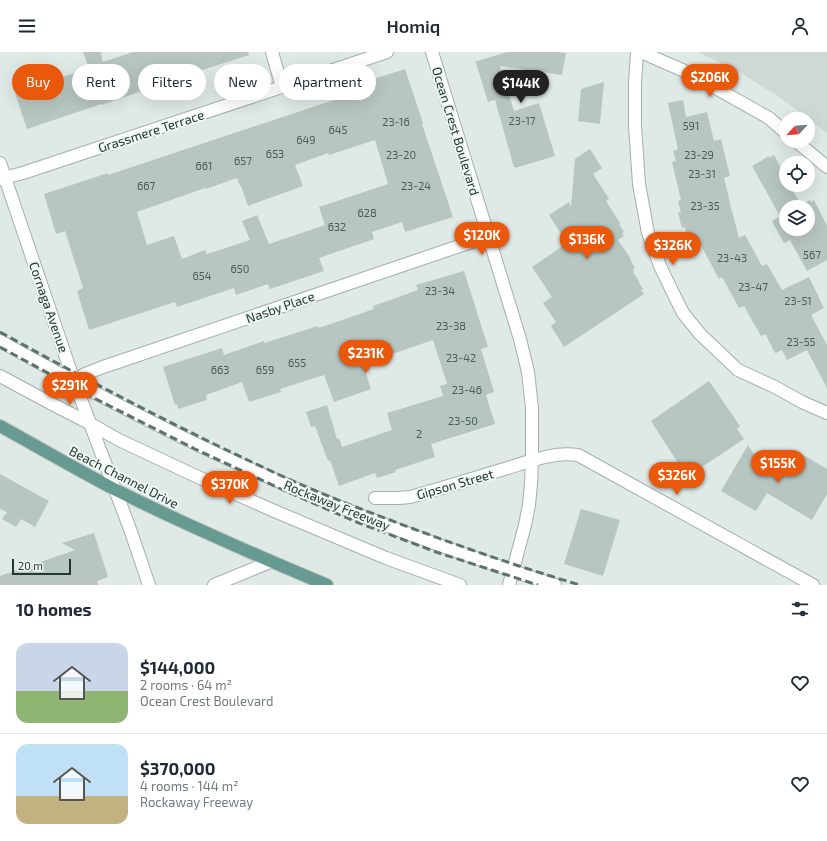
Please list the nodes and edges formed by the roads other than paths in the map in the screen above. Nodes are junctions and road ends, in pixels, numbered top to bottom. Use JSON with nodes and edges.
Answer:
{"nodes":[{"id":1,"x":272,"y":52,"type":"edge"},
{"id":2,"x":387,"y":52,"type":"edge"},
{"id":3,"x":432,"y":52,"type":"edge"},
{"id":4,"x":637,"y":52,"type":"edge"},
{"id":5,"x":641,"y":52,"type":"edge"},
{"id":6,"x":351,"y":64,"type":"edge"},
{"id":7,"x":279,"y":76,"type":"edge"},
{"id":8,"x":279,"y":88,"type":"edge"},
{"id":9,"x":779,"y":127,"type":"edge"},
{"id":10,"x":804,"y":148,"type":"edge"},
{"id":11,"x":0,"y":164,"type":"edge"},
{"id":12,"x":827,"y":167,"type":"edge"},
{"id":13,"x":2,"y":178,"type":"edge"},
{"id":14,"x":489,"y":236,"type":"junction"},
{"id":15,"x":0,"y":340,"type":"edge"},
{"id":16,"x":0,"y":376,"type":"edge"},
{"id":17,"x":74,"y":381,"type":"junction"},
{"id":18,"x":827,"y":413,"type":"edge"},
{"id":19,"x":89,"y":422,"type":"junction"},
{"id":20,"x":0,"y":426,"type":"edge"},
{"id":21,"x":532,"y":460,"type":"junction"},
{"id":22,"x":114,"y":489,"type":"junction"},
{"id":23,"x":375,"y":498,"type":"dead end"},
{"id":24,"x":270,"y":562,"type":"junction"},
{"id":25,"x":512,"y":571,"type":"junction"},
{"id":26,"x":149,"y":585,"type":"edge"},
{"id":27,"x":214,"y":585,"type":"edge"},
{"id":28,"x":327,"y":585,"type":"edge"},
{"id":29,"x":460,"y":585,"type":"edge"},
{"id":30,"x":509,"y":585,"type":"edge"},
{"id":31,"x":554,"y":585,"type":"edge"},
{"id":32,"x":813,"y":585,"type":"edge"}],
"edges":[{"from":1,"to":7,"type":"street"},
{"from":2,"to":6,"type":"street","name":"Grassmere Terrace"},
{"from":3,"to":14,"type":"street","name":"Ocean Crest Boulevard"},
{"from":4,"to":18,"type":"street"},
{"from":5,"to":9,"type":"street"},
{"from":8,"to":13,"type":"street","name":"Grassmere Terrace"},
{"from":10,"to":12,"type":"street"},
{"from":11,"to":13,"type":"street","name":"Cornaga Avenue"},
{"from":13,"to":17,"type":"street","name":"Cornaga Avenue"},
{"from":14,"to":17,"type":"street","name":"Nasby Place"},
{"from":14,"to":21,"type":"street","name":"Ocean Crest Boulevard"},
{"from":15,"to":17,"type":"street","name":"Rockaway Freeway"},
{"from":16,"to":19,"type":"street"},
{"from":17,"to":19,"type":"street","name":"Cornaga Avenue"},
{"from":17,"to":25,"type":"street","name":"Rockaway Freeway"},
{"from":19,"to":22,"type":"street","name":"Cornaga Avenue"},
{"from":19,"to":29,"type":"street"},
{"from":20,"to":22,"type":"main road","name":"Beach Channel Drive"},
{"from":21,"to":23,"type":"street","name":"Gipson Street"},
{"from":21,"to":25,"type":"street","name":"Ocean Crest Boulevard"},
{"from":21,"to":32,"type":"street","name":"Gipson Street"},
{"from":22,"to":24,"type":"main road","name":"Beach Channel Drive"},
{"from":22,"to":26,"type":"street","name":"Cornaga Avenue"},
{"from":24,"to":27,"type":"street"},
{"from":24,"to":28,"type":"main road","name":"Beach Channel Drive"},
{"from":25,"to":30,"type":"street","name":"Ocean Crest Boulevard"},
{"from":25,"to":31,"type":"street","name":"Rockaway Freeway"}]}
